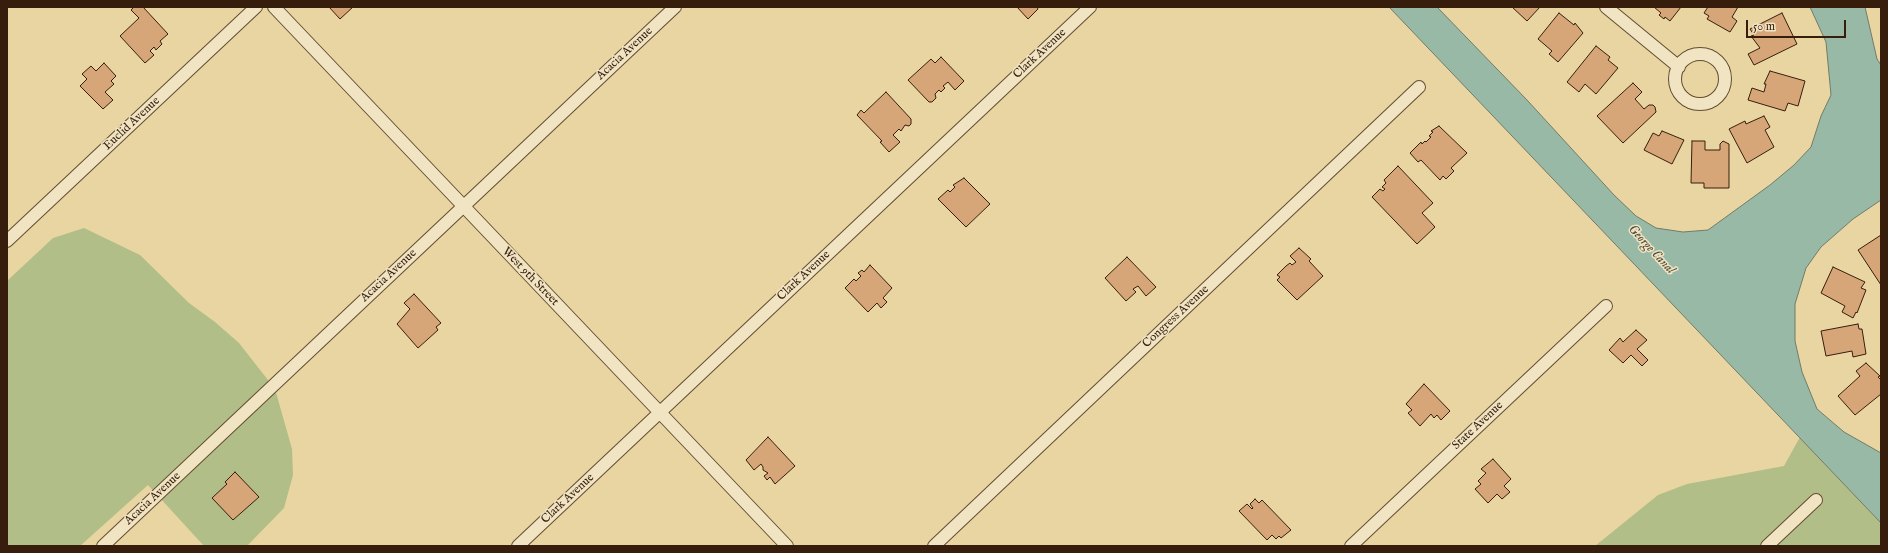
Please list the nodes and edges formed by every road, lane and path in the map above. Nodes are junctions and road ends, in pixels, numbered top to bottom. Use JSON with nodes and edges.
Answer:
{"nodes":[{"id":1,"x":256,"y":7,"type":"edge"},
{"id":2,"x":274,"y":7,"type":"edge"},
{"id":3,"x":675,"y":7,"type":"edge"},
{"id":4,"x":1090,"y":7,"type":"edge"},
{"id":5,"x":1606,"y":7,"type":"edge"},
{"id":6,"x":1678,"y":67,"type":"junction"},
{"id":7,"x":1419,"y":87,"type":"dead end"},
{"id":8,"x":463,"y":206,"type":"junction"},
{"id":9,"x":7,"y":241,"type":"edge"},
{"id":10,"x":1606,"y":306,"type":"dead end"},
{"id":11,"x":659,"y":413,"type":"junction"},
{"id":12,"x":1816,"y":500,"type":"dead end"},
{"id":13,"x":103,"y":546,"type":"edge"},
{"id":14,"x":518,"y":546,"type":"edge"},
{"id":15,"x":787,"y":546,"type":"edge"},
{"id":16,"x":934,"y":546,"type":"edge"},
{"id":17,"x":1351,"y":546,"type":"edge"},
{"id":18,"x":1767,"y":546,"type":"edge"}],
"edges":[{"from":1,"to":9,"type":"street","name":"Euclid Avenue"},
{"from":2,"to":8,"type":"street","name":"West 9th Street"},
{"from":3,"to":8,"type":"street","name":"Acacia Avenue"},
{"from":4,"to":11,"type":"street","name":"Clark Avenue"},
{"from":5,"to":6,"type":"street"},
{"from":6,"to":6,"type":"street"},
{"from":7,"to":16,"type":"street","name":"Congress Avenue"},
{"from":8,"to":11,"type":"street","name":"West 9th Street"},
{"from":8,"to":13,"type":"street","name":"Acacia Avenue"},
{"from":10,"to":17,"type":"street","name":"State Avenue"},
{"from":11,"to":14,"type":"street","name":"Clark Avenue"},
{"from":11,"to":15,"type":"street","name":"West 9th Street"},
{"from":12,"to":18,"type":"street"}]}
